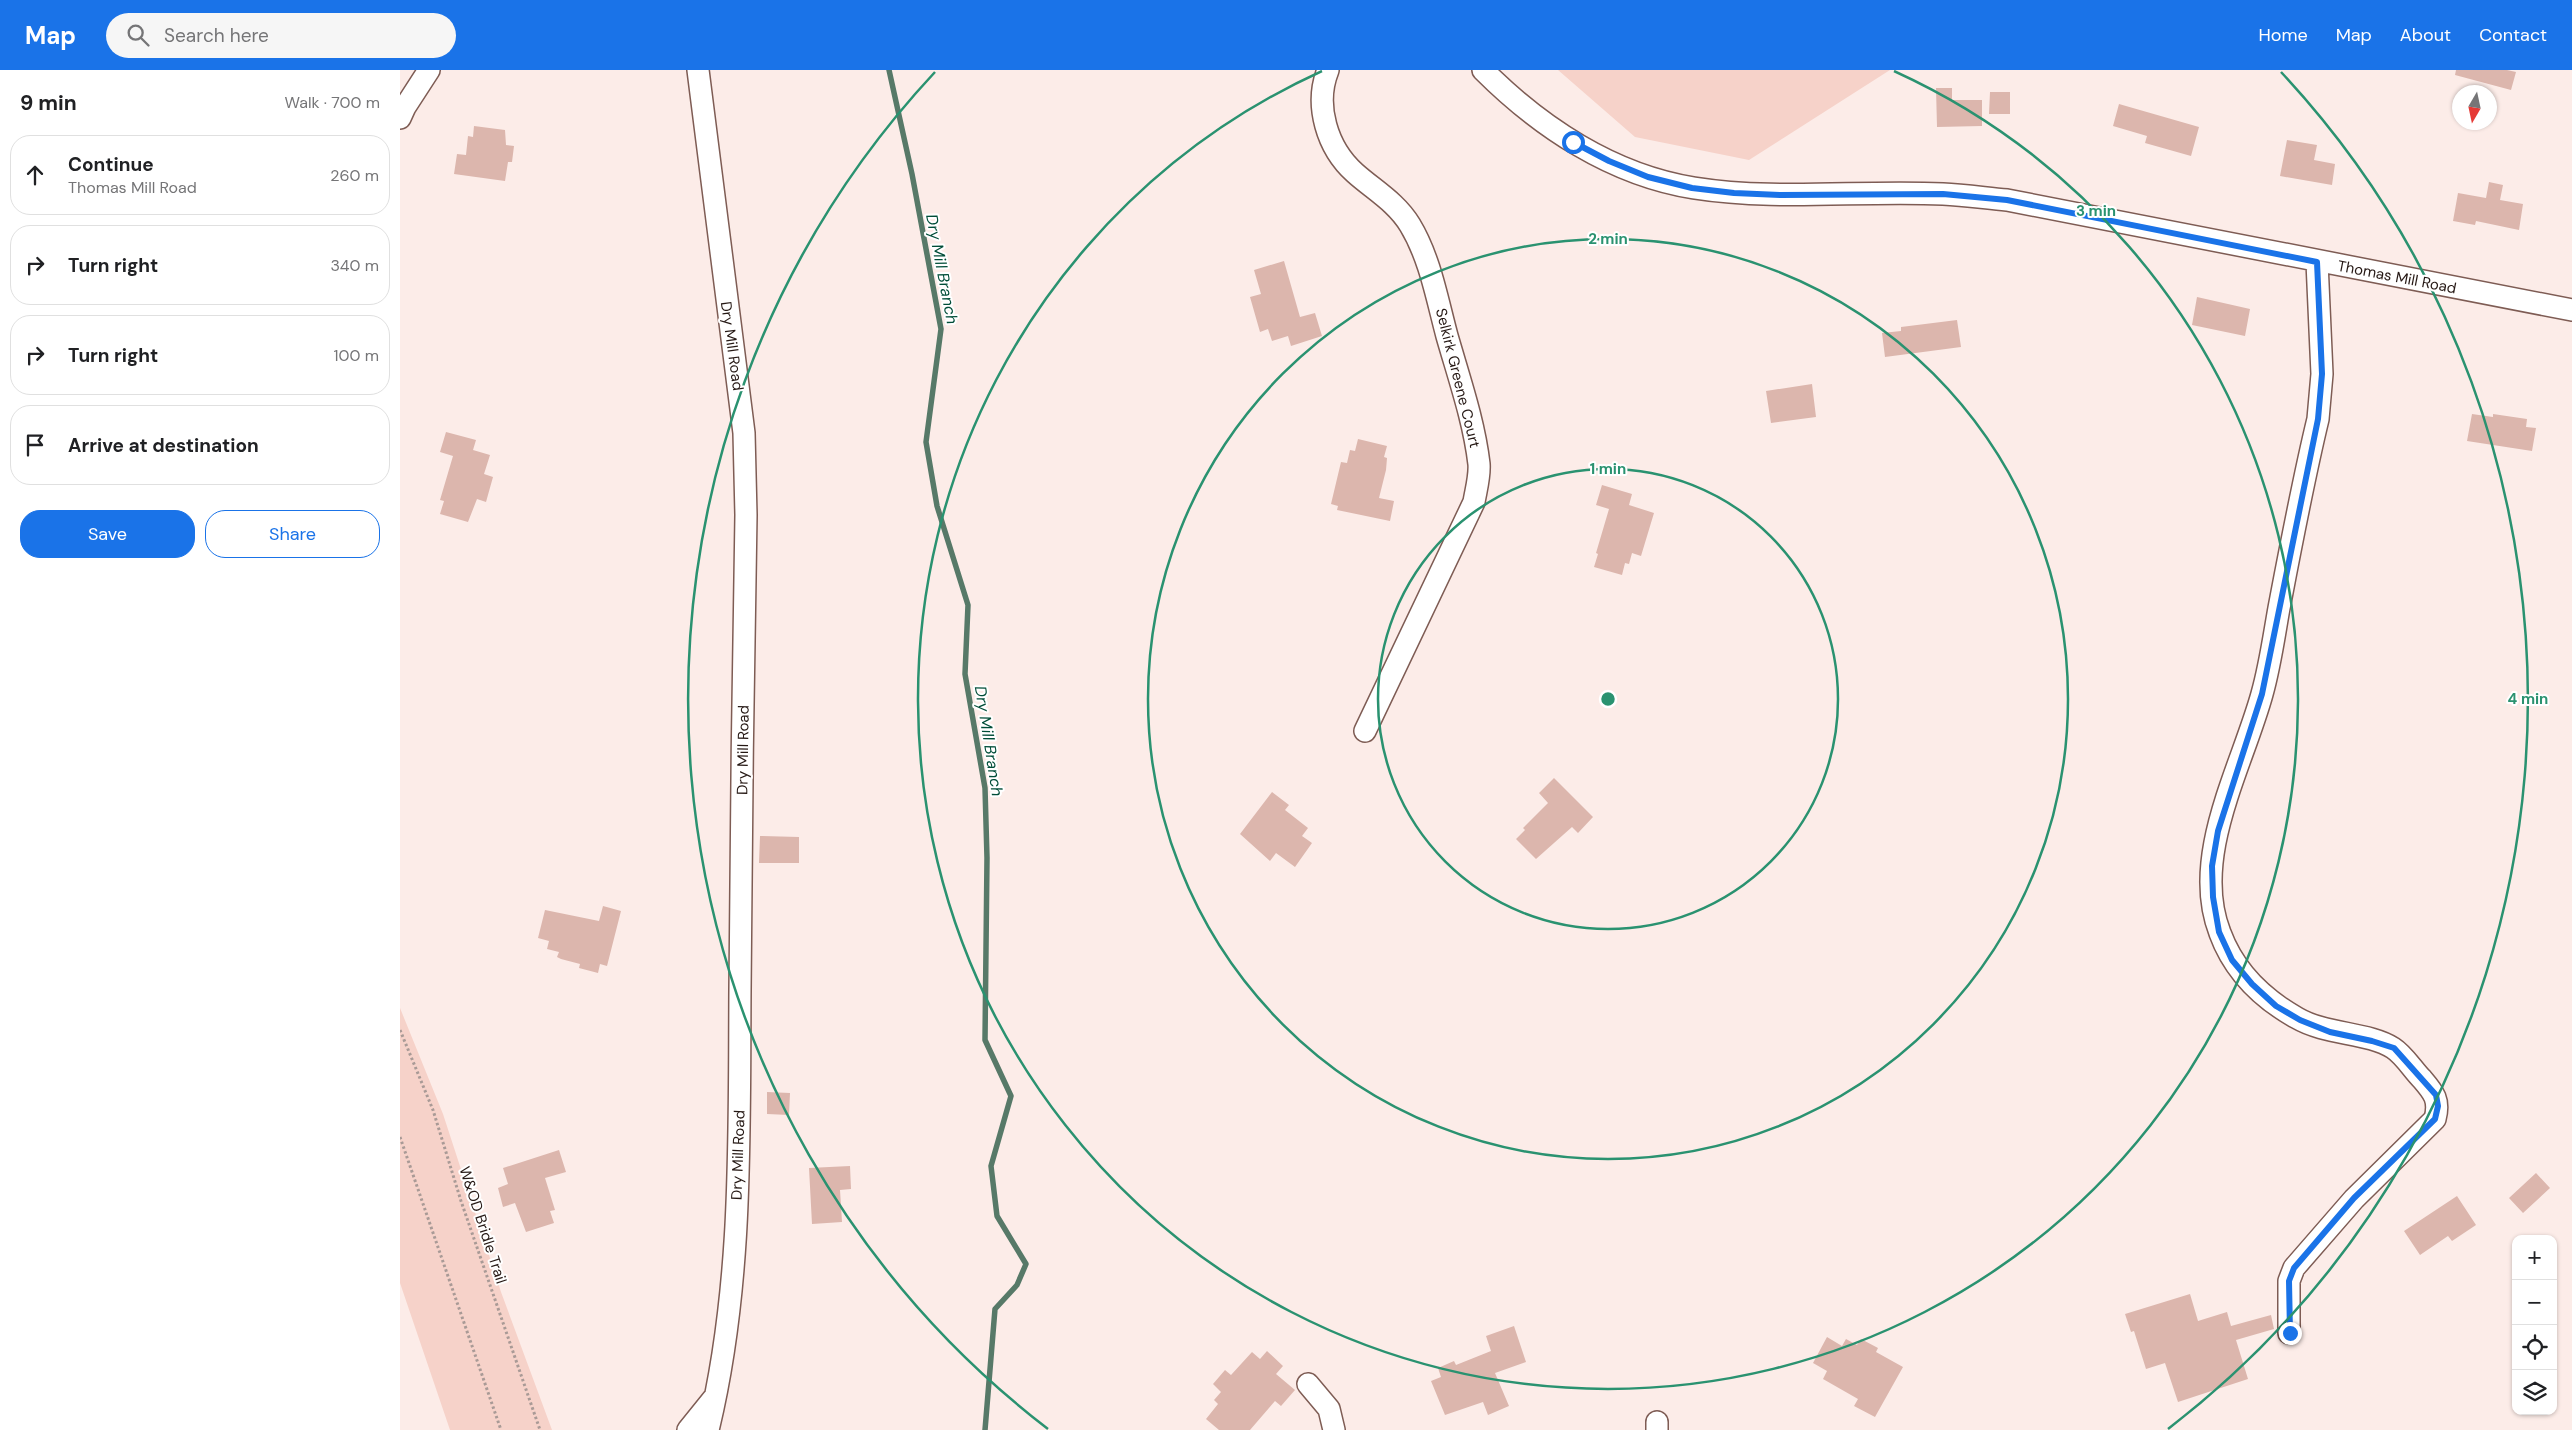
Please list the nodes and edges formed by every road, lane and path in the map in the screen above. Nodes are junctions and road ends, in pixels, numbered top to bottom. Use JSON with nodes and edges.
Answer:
{"nodes":[{"id":1,"x":429,"y":70,"type":"edge"},
{"id":2,"x":698,"y":70,"type":"edge"},
{"id":3,"x":1328,"y":70,"type":"edge"},
{"id":4,"x":1483,"y":70,"type":"edge"},
{"id":5,"x":400,"y":118,"type":"edge"},
{"id":6,"x":2317,"y":262,"type":"junction"},
{"id":7,"x":2572,"y":310,"type":"edge"},
{"id":8,"x":1365,"y":731,"type":"dead end"},
{"id":9,"x":400,"y":1030,"type":"edge"},
{"id":10,"x":400,"y":1137,"type":"edge"},
{"id":11,"x":2290,"y":1333,"type":"dead end"},
{"id":12,"x":1308,"y":1384,"type":"dead end"},
{"id":13,"x":716,"y":1395,"type":"junction"},
{"id":14,"x":502,"y":1430,"type":"edge"},
{"id":15,"x":540,"y":1430,"type":"edge"},
{"id":16,"x":688,"y":1430,"type":"edge"},
{"id":17,"x":708,"y":1430,"type":"edge"},
{"id":18,"x":1334,"y":1430,"type":"edge"}],
"edges":[{"from":1,"to":5,"type":"street"},
{"from":2,"to":13,"type":"street","name":"Dry Mill Road"},
{"from":3,"to":8,"type":"street","name":"Selkirk Greene Court"},
{"from":4,"to":6,"type":"street","name":"Thomas Mill Road"},
{"from":6,"to":7,"type":"street","name":"Thomas Mill Road"},
{"from":6,"to":11,"type":"street"},
{"from":9,"to":15,"type":"path","name":"W&OD Bridle Trail"},
{"from":10,"to":14,"type":"path"},
{"from":12,"to":18,"type":"street"},
{"from":13,"to":16,"type":"street"},
{"from":13,"to":17,"type":"street","name":"Dry Mill Road"}]}
